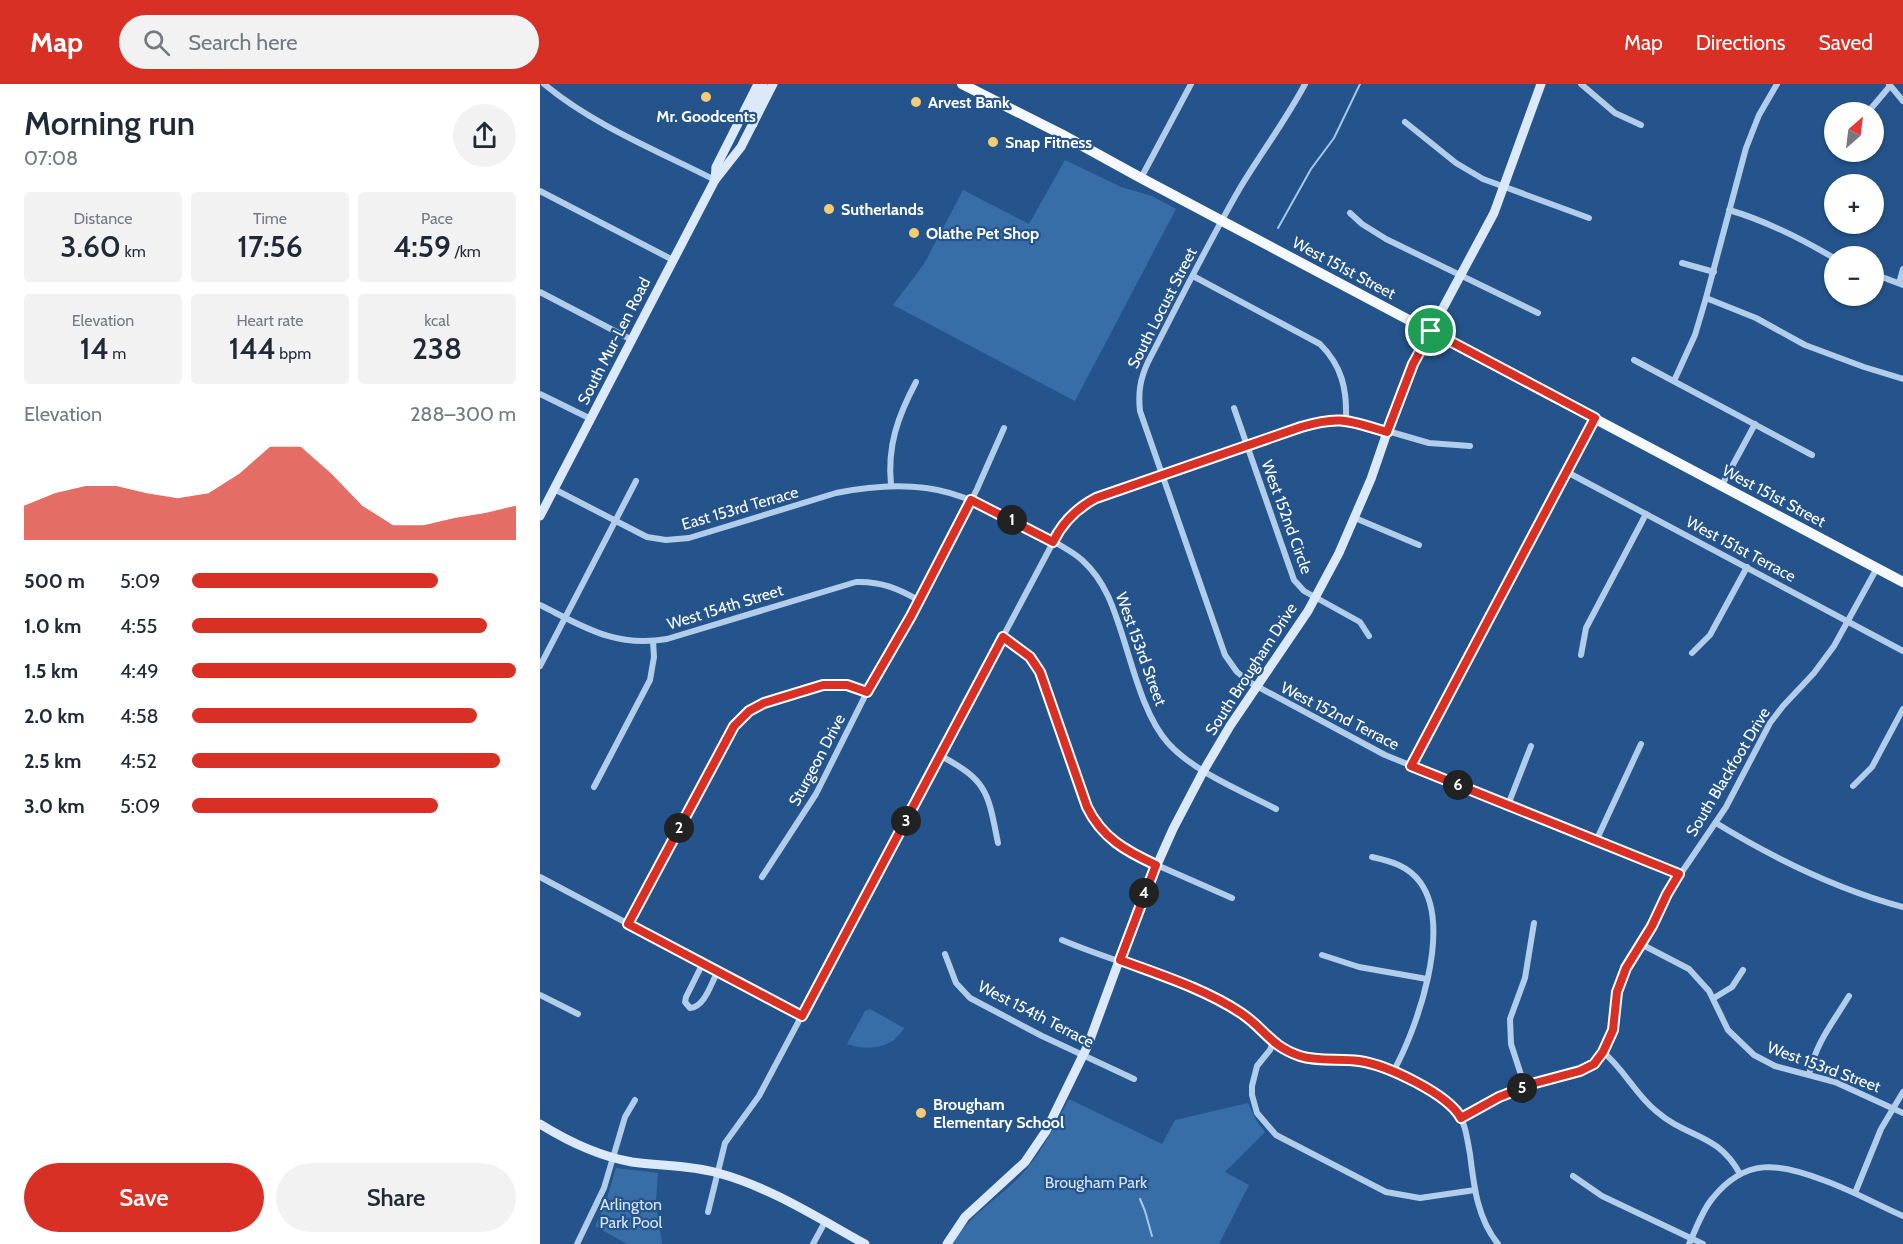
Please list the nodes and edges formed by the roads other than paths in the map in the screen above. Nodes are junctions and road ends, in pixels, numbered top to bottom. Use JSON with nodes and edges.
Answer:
{"nodes":[{"id":1,"x":544,"y":84,"type":"edge"},
{"id":2,"x":758,"y":84,"type":"edge"},
{"id":3,"x":763,"y":84,"type":"edge"},
{"id":4,"x":773,"y":84,"type":"edge"},
{"id":5,"x":962,"y":84,"type":"edge"},
{"id":6,"x":1191,"y":84,"type":"edge"},
{"id":7,"x":1305,"y":84,"type":"edge"},
{"id":8,"x":1541,"y":84,"type":"edge"},
{"id":9,"x":1581,"y":84,"type":"edge"},
{"id":10,"x":1776,"y":84,"type":"edge"},
{"id":11,"x":1889,"y":85,"type":"edge"},
{"id":12,"x":979,"y":88,"type":"edge"},
{"id":13,"x":1903,"y":101,"type":"edge"},
{"id":14,"x":1876,"y":102,"type":"edge"},
{"id":15,"x":1406,"y":122,"type":"dead end"},
{"id":16,"x":753,"y":124,"type":"junction"},
{"id":17,"x":1641,"y":125,"type":"dead end"},
{"id":18,"x":1141,"y":178,"type":"junction"},
{"id":19,"x":715,"y":180,"type":"junction"},
{"id":20,"x":1504,"y":188,"type":"junction"},
{"id":21,"x":540,"y":191,"type":"edge"},
{"id":22,"x":1729,"y":210,"type":"junction"},
{"id":23,"x":1350,"y":213,"type":"dead end"},
{"id":24,"x":1588,"y":218,"type":"dead end"},
{"id":25,"x":1222,"y":221,"type":"junction"},
{"id":26,"x":1824,"y":252,"type":"edge"},
{"id":27,"x":673,"y":260,"type":"junction"},
{"id":28,"x":1682,"y":263,"type":"dead end"},
{"id":29,"x":1903,"y":269,"type":"edge"},
{"id":30,"x":1714,"y":272,"type":"junction"},
{"id":31,"x":1193,"y":276,"type":"junction"},
{"id":32,"x":1461,"y":276,"type":"junction"},
{"id":33,"x":1884,"y":278,"type":"edge"},
{"id":34,"x":1901,"y":284,"type":"edge"},
{"id":35,"x":540,"y":292,"type":"edge"},
{"id":36,"x":1706,"y":298,"type":"junction"},
{"id":37,"x":1538,"y":313,"type":"dead end"},
{"id":38,"x":1431,"y":331,"type":"junction"},
{"id":39,"x":632,"y":340,"type":"junction"},
{"id":40,"x":1634,"y":360,"type":"dead end"},
{"id":41,"x":1903,"y":379,"type":"edge"},
{"id":42,"x":1674,"y":381,"type":"junction"},
{"id":43,"x":915,"y":382,"type":"dead end"},
{"id":44,"x":540,"y":394,"type":"edge"},
{"id":45,"x":1234,"y":408,"type":"dead end"},
{"id":46,"x":1595,"y":418,"type":"junction"},
{"id":47,"x":591,"y":419,"type":"junction"},
{"id":48,"x":1346,"y":419,"type":"junction"},
{"id":49,"x":1755,"y":424,"type":"junction"},
{"id":50,"x":1004,"y":428,"type":"dead end"},
{"id":51,"x":1387,"y":432,"type":"junction"},
{"id":52,"x":1247,"y":446,"type":"junction"},
{"id":53,"x":1470,"y":446,"type":"dead end"},
{"id":54,"x":1812,"y":455,"type":"dead end"},
{"id":55,"x":1567,"y":472,"type":"junction"},
{"id":56,"x":1162,"y":475,"type":"junction"},
{"id":57,"x":636,"y":481,"type":"dead end"},
{"id":58,"x":891,"y":485,"type":"junction"},
{"id":59,"x":1722,"y":485,"type":"junction"},
{"id":60,"x":907,"y":486,"type":"joint"},
{"id":61,"x":554,"y":489,"type":"junction"},
{"id":62,"x":971,"y":500,"type":"junction"},
{"id":63,"x":1646,"y":514,"type":"junction"},
{"id":64,"x":540,"y":516,"type":"edge"},
{"id":65,"x":1355,"y":518,"type":"junction"},
{"id":66,"x":615,"y":521,"type":"junction"},
{"id":67,"x":1053,"y":542,"type":"junction"},
{"id":68,"x":1419,"y":545,"type":"dead end"},
{"id":69,"x":1747,"y":567,"type":"junction"},
{"id":70,"x":1877,"y":568,"type":"junction"},
{"id":71,"x":1903,"y":582,"type":"edge"},
{"id":72,"x":1316,"y":597,"type":"junction"},
{"id":73,"x":920,"y":601,"type":"junction"},
{"id":74,"x":540,"y":605,"type":"edge"},
{"id":75,"x":564,"y":617,"type":"junction"},
{"id":76,"x":1848,"y":622,"type":"junction"},
{"id":77,"x":1369,"y":636,"type":"dead end"},
{"id":78,"x":1003,"y":637,"type":"junction"},
{"id":79,"x":653,"y":641,"type":"junction"},
{"id":80,"x":1903,"y":651,"type":"edge"},
{"id":81,"x":1692,"y":653,"type":"dead end"},
{"id":82,"x":1581,"y":655,"type":"dead end"},
{"id":83,"x":540,"y":666,"type":"edge"},
{"id":84,"x":1258,"y":686,"type":"junction"},
{"id":85,"x":867,"y":692,"type":"junction"},
{"id":86,"x":1903,"y":709,"type":"edge"},
{"id":87,"x":1641,"y":744,"type":"dead end"},
{"id":88,"x":1531,"y":746,"type":"dead end"},
{"id":89,"x":941,"y":756,"type":"junction"},
{"id":90,"x":1411,"y":766,"type":"junction"},
{"id":91,"x":1204,"y":770,"type":"junction"},
{"id":92,"x":1853,"y":786,"type":"dead end"},
{"id":93,"x":594,"y":787,"type":"dead end"},
{"id":94,"x":1508,"y":805,"type":"junction"},
{"id":95,"x":1276,"y":809,"type":"dead end"},
{"id":96,"x":1716,"y":823,"type":"junction"},
{"id":97,"x":1596,"y":841,"type":"junction"},
{"id":98,"x":998,"y":843,"type":"dead end"},
{"id":99,"x":1372,"y":857,"type":"dead end"},
{"id":100,"x":1156,"y":865,"type":"junction"},
{"id":101,"x":1679,"y":874,"type":"junction"},
{"id":102,"x":540,"y":877,"type":"edge"},
{"id":103,"x":762,"y":877,"type":"dead end"},
{"id":104,"x":1232,"y":898,"type":"dead end"},
{"id":105,"x":1903,"y":907,"type":"edge"},
{"id":106,"x":1534,"y":923,"type":"dead end"},
{"id":107,"x":628,"y":924,"type":"junction"},
{"id":108,"x":1062,"y":940,"type":"dead end"},
{"id":109,"x":1641,"y":945,"type":"junction"},
{"id":110,"x":945,"y":954,"type":"dead end"},
{"id":111,"x":1322,"y":955,"type":"dead end"},
{"id":112,"x":1120,"y":960,"type":"junction"},
{"id":113,"x":703,"y":963,"type":"junction"},
{"id":114,"x":1743,"y":970,"type":"dead end"},
{"id":115,"x":718,"y":971,"type":"junction"},
{"id":116,"x":1427,"y":979,"type":"junction"},
{"id":117,"x":540,"y":995,"type":"edge"},
{"id":118,"x":1849,"y":996,"type":"dead end"},
{"id":119,"x":1714,"y":998,"type":"junction"},
{"id":120,"x":578,"y":1014,"type":"dead end"},
{"id":121,"x":802,"y":1016,"type":"junction"},
{"id":122,"x":1273,"y":1042,"type":"junction"},
{"id":123,"x":1603,"y":1052,"type":"junction"},
{"id":124,"x":1084,"y":1055,"type":"junction"},
{"id":125,"x":1393,"y":1072,"type":"junction"},
{"id":126,"x":1809,"y":1074,"type":"junction"},
{"id":127,"x":1134,"y":1079,"type":"dead end"},
{"id":128,"x":1525,"y":1087,"type":"junction"},
{"id":129,"x":1903,"y":1092,"type":"edge"},
{"id":130,"x":635,"y":1100,"type":"dead end"},
{"id":131,"x":1893,"y":1108,"type":"junction"},
{"id":132,"x":1903,"y":1113,"type":"edge"},
{"id":133,"x":1461,"y":1118,"type":"junction"},
{"id":134,"x":540,"y":1124,"type":"edge"},
{"id":135,"x":612,"y":1158,"type":"junction"},
{"id":136,"x":717,"y":1172,"type":"junction"},
{"id":137,"x":1740,"y":1174,"type":"junction"},
{"id":138,"x":1573,"y":1176,"type":"dead end"},
{"id":139,"x":1475,"y":1190,"type":"junction"},
{"id":140,"x":1855,"y":1193,"type":"junction"},
{"id":141,"x":708,"y":1212,"type":"dead end"},
{"id":142,"x":1903,"y":1216,"type":"edge"},
{"id":143,"x":825,"y":1222,"type":"junction"},
{"id":144,"x":1690,"y":1242,"type":"edge"},
{"id":145,"x":577,"y":1244,"type":"edge"},
{"id":146,"x":813,"y":1244,"type":"edge"},
{"id":147,"x":865,"y":1244,"type":"edge"},
{"id":148,"x":947,"y":1244,"type":"edge"},
{"id":149,"x":1498,"y":1244,"type":"edge"},
{"id":150,"x":1702,"y":1244,"type":"edge"}],
"edges":[{"from":1,"to":19,"type":"street"},
{"from":2,"to":19,"type":"street","name":"South Mur-Len Road"},
{"from":3,"to":16,"type":"street"},
{"from":4,"to":16,"type":"street","name":"South Mur-Len Road"},
{"from":5,"to":12,"type":"main road","name":"West 151st Street"},
{"from":6,"to":18,"type":"street"},
{"from":7,"to":25,"type":"street","name":"South Locust Street"},
{"from":8,"to":20,"type":"street","name":"South Brougham Drive"},
{"from":9,"to":17,"type":"street"},
{"from":10,"to":22,"type":"street"},
{"from":11,"to":13,"type":"street"},
{"from":11,"to":14,"type":"street"},
{"from":12,"to":18,"type":"main road","name":"West 151st Street"},
{"from":15,"to":20,"type":"street"},
{"from":16,"to":19,"type":"street","name":"South Mur-Len Road"},
{"from":18,"to":25,"type":"main road","name":"West 151st Street"},
{"from":19,"to":27,"type":"street","name":"South Mur-Len Road"},
{"from":20,"to":24,"type":"street"},
{"from":20,"to":32,"type":"street","name":"South Brougham Drive"},
{"from":21,"to":27,"type":"street"},
{"from":22,"to":26,"type":"street"},
{"from":22,"to":30,"type":"street"},
{"from":23,"to":32,"type":"street"},
{"from":25,"to":31,"type":"street","name":"South Locust Street"},
{"from":25,"to":38,"type":"main road","name":"West 151st Street"},
{"from":27,"to":39,"type":"street","name":"South Mur-Len Road"},
{"from":28,"to":30,"type":"street"},
{"from":29,"to":34,"type":"street"},
{"from":30,"to":36,"type":"street"},
{"from":31,"to":48,"type":"street"},
{"from":31,"to":56,"type":"street","name":"South Locust Street"},
{"from":32,"to":37,"type":"street"},
{"from":32,"to":38,"type":"street","name":"South Brougham Drive"},
{"from":33,"to":34,"type":"street"},
{"from":35,"to":39,"type":"street"},
{"from":36,"to":41,"type":"street"},
{"from":36,"to":42,"type":"street"},
{"from":38,"to":46,"type":"main road","name":"West 151st Street"},
{"from":38,"to":51,"type":"street","name":"South Brougham Drive"},
{"from":39,"to":47,"type":"street","name":"South Mur-Len Road"},
{"from":40,"to":42,"type":"street"},
{"from":42,"to":49,"type":"street"},
{"from":43,"to":58,"type":"street"},
{"from":44,"to":47,"type":"street"},
{"from":45,"to":52,"type":"street","name":"West 152nd Circle"},
{"from":46,"to":55,"type":"street"},
{"from":46,"to":59,"type":"main road","name":"West 151st Street"},
{"from":47,"to":61,"type":"street","name":"South Mur-Len Road"},
{"from":48,"to":51,"type":"street"},
{"from":48,"to":52,"type":"street"},
{"from":49,"to":54,"type":"street"},
{"from":49,"to":59,"type":"street"},
{"from":50,"to":62,"type":"street","name":"Sturgeon Drive"},
{"from":51,"to":53,"type":"street"},
{"from":51,"to":65,"type":"street","name":"South Brougham Drive"},
{"from":52,"to":56,"type":"street"},
{"from":52,"to":72,"type":"street","name":"West 152nd Circle"},
{"from":55,"to":63,"type":"street","name":"West 151st Terrace"},
{"from":55,"to":90,"type":"street"},
{"from":56,"to":67,"type":"street"},
{"from":56,"to":84,"type":"street","name":"South Locust Street"},
{"from":57,"to":66,"type":"street"},
{"from":58,"to":60,"type":"street","name":"East 153rd Terrace"},
{"from":58,"to":66,"type":"street","name":"East 153rd Terrace"},
{"from":59,"to":70,"type":"main road","name":"West 151st Street"},
{"from":60,"to":62,"type":"street","name":"West 153rd Street"},
{"from":61,"to":64,"type":"street","name":"South Mur-Len Road"},
{"from":61,"to":66,"type":"street","name":"East 153rd Terrace"},
{"from":62,"to":67,"type":"street","name":"West 153rd Street"},
{"from":62,"to":73,"type":"street","name":"Sturgeon Drive"},
{"from":63,"to":69,"type":"street","name":"West 151st Terrace"},
{"from":63,"to":82,"type":"street"},
{"from":65,"to":68,"type":"street"},
{"from":65,"to":72,"type":"street","name":"South Brougham Drive"},
{"from":66,"to":75,"type":"street"},
{"from":67,"to":78,"type":"street"},
{"from":67,"to":91,"type":"street","name":"West 153rd Street"},
{"from":69,"to":76,"type":"street","name":"West 151st Terrace"},
{"from":69,"to":81,"type":"street"},
{"from":70,"to":71,"type":"main road","name":"West 151st Street"},
{"from":70,"to":76,"type":"street","name":"South Blackfoot Drive"},
{"from":72,"to":77,"type":"street","name":"West 152nd Circle"},
{"from":72,"to":84,"type":"street","name":"South Brougham Drive"},
{"from":73,"to":79,"type":"street","name":"West 154th Street"},
{"from":73,"to":85,"type":"street","name":"Sturgeon Drive"},
{"from":74,"to":75,"type":"street","name":"West 154th Street"},
{"from":75,"to":79,"type":"street","name":"West 154th Street"},
{"from":75,"to":83,"type":"street"},
{"from":76,"to":80,"type":"street","name":"West 151st Terrace"},
{"from":76,"to":96,"type":"street","name":"South Blackfoot Drive"},
{"from":78,"to":89,"type":"street"},
{"from":78,"to":100,"type":"street"},
{"from":79,"to":93,"type":"street"},
{"from":84,"to":90,"type":"street","name":"West 152nd Terrace"},
{"from":84,"to":91,"type":"street","name":"South Brougham Drive"},
{"from":85,"to":103,"type":"street","name":"Sturgeon Drive"},
{"from":85,"to":107,"type":"street"},
{"from":86,"to":92,"type":"street"},
{"from":87,"to":97,"type":"street"},
{"from":88,"to":94,"type":"street"},
{"from":89,"to":98,"type":"street"},
{"from":89,"to":121,"type":"street"},
{"from":90,"to":94,"type":"street","name":"West 152nd Terrace"},
{"from":91,"to":95,"type":"street","name":"West 153rd Street"},
{"from":91,"to":100,"type":"street","name":"South Brougham Drive"},
{"from":94,"to":97,"type":"street","name":"West 152nd Terrace"},
{"from":96,"to":101,"type":"street","name":"South Blackfoot Drive"},
{"from":96,"to":105,"type":"street"},
{"from":97,"to":101,"type":"street","name":"West 152nd Terrace"},
{"from":99,"to":116,"type":"street"},
{"from":100,"to":104,"type":"street"},
{"from":100,"to":112,"type":"street","name":"South Brougham Drive"},
{"from":101,"to":109,"type":"street","name":"South Blackfoot Drive"},
{"from":102,"to":107,"type":"street"},
{"from":106,"to":128,"type":"street"},
{"from":107,"to":113,"type":"street"},
{"from":108,"to":112,"type":"street"},
{"from":109,"to":119,"type":"street","name":"West 153rd Street"},
{"from":109,"to":123,"type":"street","name":"South Blackfoot Drive"},
{"from":110,"to":124,"type":"street","name":"West 154th Terrace"},
{"from":111,"to":116,"type":"street"},
{"from":112,"to":122,"type":"street"},
{"from":112,"to":124,"type":"street","name":"South Brougham Drive"},
{"from":113,"to":115,"type":"street"},
{"from":113,"to":115,"type":"street"},
{"from":114,"to":119,"type":"street"},
{"from":115,"to":121,"type":"street"},
{"from":116,"to":125,"type":"street"},
{"from":117,"to":120,"type":"street"},
{"from":118,"to":126,"type":"street"},
{"from":119,"to":126,"type":"street","name":"West 153rd Street"},
{"from":121,"to":136,"type":"street"},
{"from":122,"to":125,"type":"street"},
{"from":122,"to":139,"type":"street"},
{"from":123,"to":128,"type":"street","name":"South Blackfoot Drive"},
{"from":123,"to":137,"type":"street"},
{"from":124,"to":127,"type":"street","name":"West 154th Terrace"},
{"from":124,"to":148,"type":"street","name":"South Brougham Drive"},
{"from":125,"to":133,"type":"street"},
{"from":126,"to":131,"type":"street","name":"West 153rd Street"},
{"from":128,"to":133,"type":"street","name":"South Blackfoot Drive"},
{"from":129,"to":131,"type":"street"},
{"from":130,"to":135,"type":"street"},
{"from":131,"to":132,"type":"street","name":"West 153rd Street"},
{"from":131,"to":140,"type":"street"},
{"from":133,"to":139,"type":"street"},
{"from":134,"to":135,"type":"street"},
{"from":135,"to":136,"type":"street"},
{"from":135,"to":145,"type":"street"},
{"from":136,"to":141,"type":"street"},
{"from":136,"to":143,"type":"street"},
{"from":137,"to":140,"type":"street"},
{"from":137,"to":144,"type":"street"},
{"from":138,"to":144,"type":"street"},
{"from":139,"to":149,"type":"street"},
{"from":140,"to":142,"type":"street"},
{"from":143,"to":146,"type":"street"},
{"from":143,"to":147,"type":"street"},
{"from":144,"to":150,"type":"street"}]}
